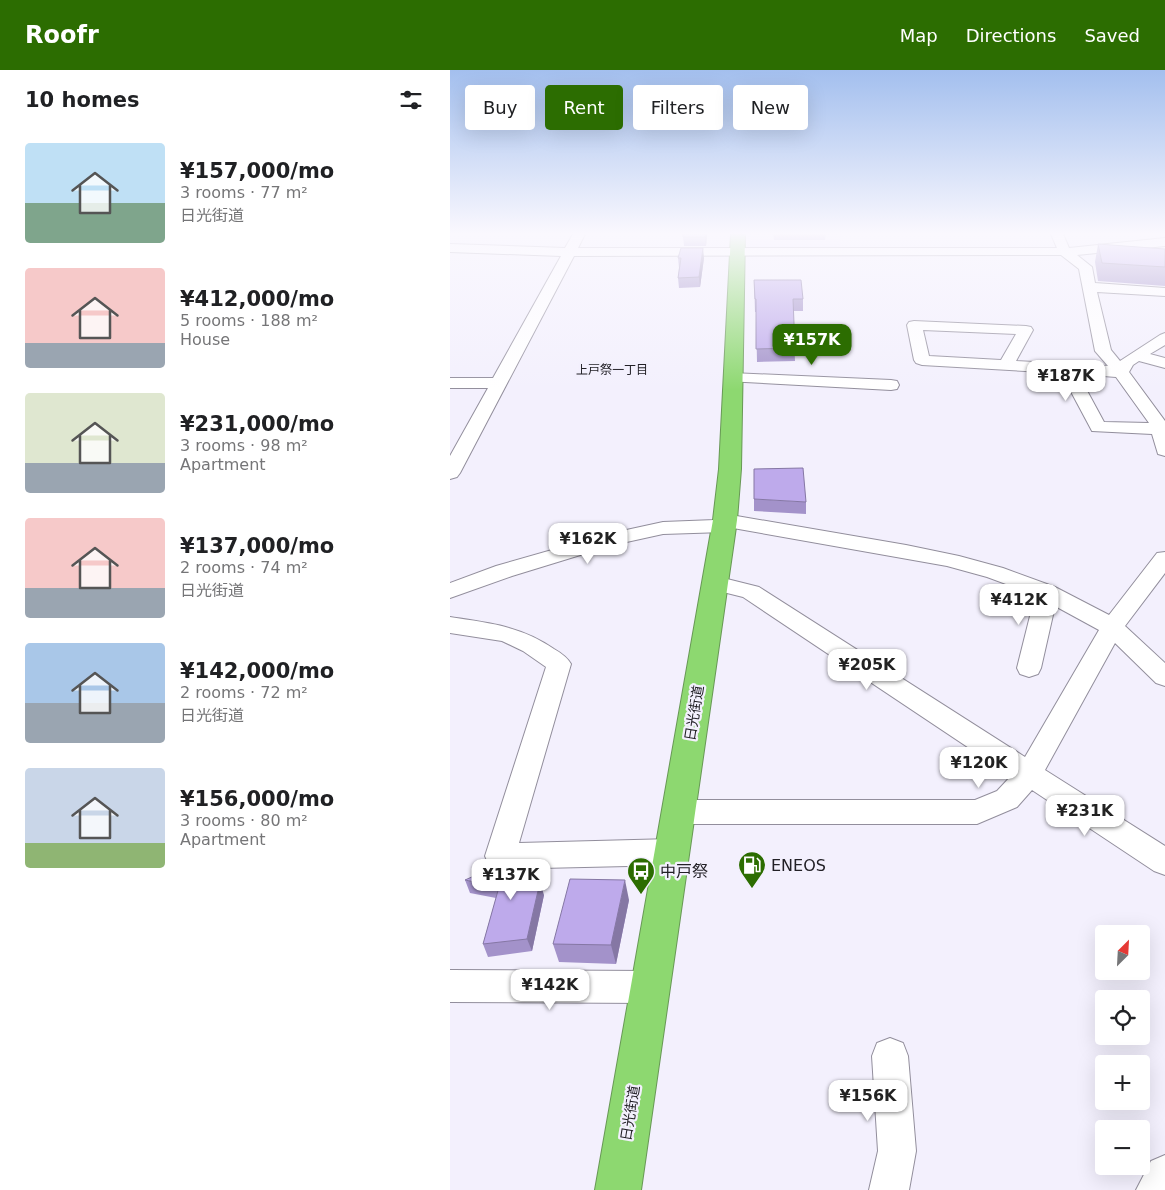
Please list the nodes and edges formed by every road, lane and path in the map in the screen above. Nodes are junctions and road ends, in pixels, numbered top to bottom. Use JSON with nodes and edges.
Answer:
{"nodes":[{"id":1,"x":551,"y":286,"type":"edge"},
{"id":2,"x":736,"y":286,"type":"edge"},
{"id":3,"x":1089,"y":287,"type":"joint"},
{"id":4,"x":1165,"y":292,"type":"edge"},
{"id":5,"x":1163,"y":342,"type":"edge"},
{"id":6,"x":1137,"y":356,"type":"junction"},
{"id":7,"x":1165,"y":363,"type":"edge"},
{"id":8,"x":1006,"y":366,"type":"junction"},
{"id":9,"x":1067,"y":369,"type":"junction"},
{"id":10,"x":1121,"y":372,"type":"junction"},
{"id":11,"x":732,"y":378,"type":"junction"},
{"id":12,"x":498,"y":383,"type":"junction"},
{"id":13,"x":450,"y":384,"type":"edge"},
{"id":14,"x":891,"y":385,"type":"dead end"},
{"id":15,"x":1160,"y":422,"type":"edge"},
{"id":16,"x":1165,"y":450,"type":"edge"},
{"id":17,"x":450,"y":473,"type":"edge"},
{"id":18,"x":724,"y":523,"type":"junction"},
{"id":19,"x":1165,"y":558,"type":"edge"},
{"id":20,"x":715,"y":583,"type":"junction"},
{"id":21,"x":450,"y":591,"type":"edge"},
{"id":22,"x":1047,"y":592,"type":"junction"},
{"id":23,"x":450,"y":625,"type":"edge"},
{"id":24,"x":1111,"y":628,"type":"junction"},
{"id":25,"x":1029,"y":668,"type":"dead end"},
{"id":26,"x":1165,"y":677,"type":"edge"},
{"id":27,"x":1029,"y":774,"type":"junction"},
{"id":28,"x":678,"y":812,"type":"junction"},
{"id":29,"x":672,"y":852,"type":"junction"},
{"id":30,"x":1165,"y":862,"type":"edge"},
{"id":31,"x":450,"y":986,"type":"edge"},
{"id":32,"x":650,"y":987,"type":"junction"},
{"id":33,"x":890,"y":1056,"type":"dead end"},
{"id":34,"x":1165,"y":1175,"type":"edge"},
{"id":35,"x":618,"y":1190,"type":"edge"},
{"id":36,"x":889,"y":1190,"type":"edge"},
{"id":37,"x":1156,"y":1190,"type":"edge"}],
"edges":[{"from":1,"to":12,"type":"street"},
{"from":2,"to":11,"type":"highway","name":"日光街道"},
{"from":3,"to":4,"type":"street"},
{"from":3,"to":10,"type":"street"},
{"from":5,"to":6,"type":"street"},
{"from":6,"to":7,"type":"street"},
{"from":6,"to":10,"type":"street"},
{"from":8,"to":8,"type":"street"},
{"from":8,"to":9,"type":"street"},
{"from":9,"to":10,"type":"street"},
{"from":9,"to":15,"type":"street"},
{"from":10,"to":15,"type":"street"},
{"from":11,"to":14,"type":"street"},
{"from":11,"to":18,"type":"highway","name":"日光街道"},
{"from":12,"to":13,"type":"street"},
{"from":12,"to":17,"type":"street"},
{"from":15,"to":16,"type":"street"},
{"from":18,"to":20,"type":"highway","name":"日光街道"},
{"from":18,"to":21,"type":"street"},
{"from":18,"to":22,"type":"street"},
{"from":19,"to":24,"type":"street"},
{"from":20,"to":27,"type":"street"},
{"from":20,"to":28,"type":"highway","name":"日光街道"},
{"from":22,"to":24,"type":"street"},
{"from":22,"to":25,"type":"street"},
{"from":23,"to":29,"type":"street"},
{"from":24,"to":26,"type":"street"},
{"from":24,"to":27,"type":"street"},
{"from":27,"to":28,"type":"street"},
{"from":27,"to":30,"type":"street"},
{"from":28,"to":29,"type":"highway","name":"日光街道"},
{"from":29,"to":32,"type":"highway","name":"日光街道"},
{"from":31,"to":32,"type":"street"},
{"from":32,"to":35,"type":"highway","name":"日光街道"},
{"from":33,"to":36,"type":"street"},
{"from":34,"to":37,"type":"street"}]}
